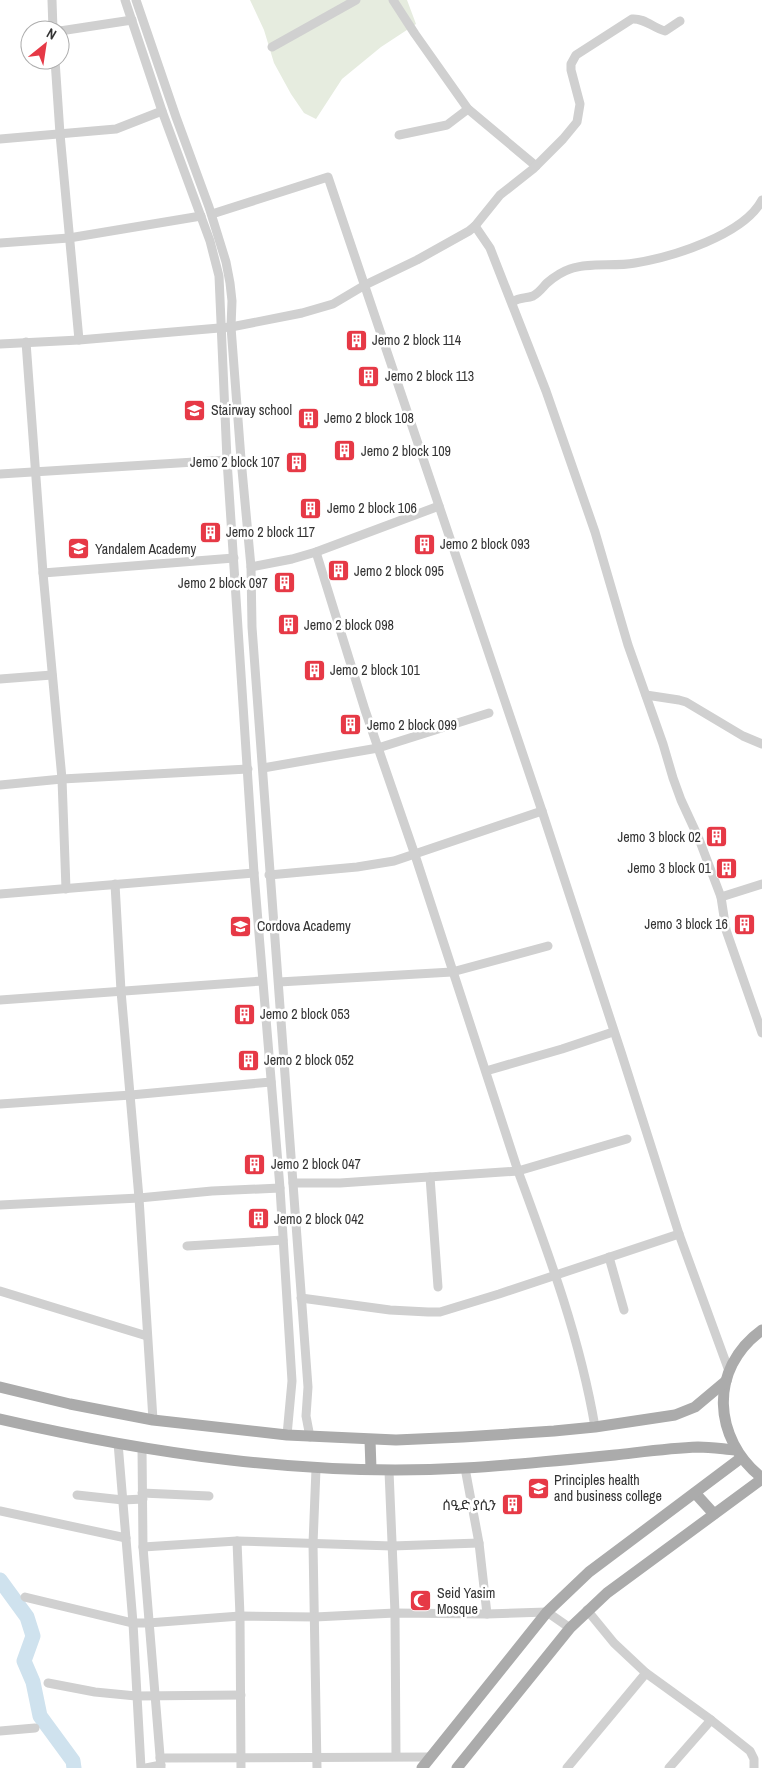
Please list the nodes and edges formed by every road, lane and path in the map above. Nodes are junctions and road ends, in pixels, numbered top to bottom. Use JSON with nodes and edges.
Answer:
{"nodes":[{"id":1,"x":52,"y":0,"type":"edge"},
{"id":2,"x":125,"y":0,"type":"edge"},
{"id":3,"x":136,"y":0,"type":"edge"},
{"id":4,"x":356,"y":0,"type":"edge"},
{"id":5,"x":393,"y":0,"type":"edge"},
{"id":6,"x":53,"y":20,"type":"edge"},
{"id":7,"x":132,"y":20,"type":"junction"},
{"id":8,"x":680,"y":21,"type":"dead end"},
{"id":9,"x":70,"y":30,"type":"edge"},
{"id":10,"x":272,"y":47,"type":"dead end"},
{"id":11,"x":56,"y":70,"type":"edge"},
{"id":12,"x":468,"y":109,"type":"junction"},
{"id":13,"x":162,"y":111,"type":"junction"},
{"id":14,"x":60,"y":134,"type":"junction"},
{"id":15,"x":399,"y":135,"type":"dead end"},
{"id":16,"x":0,"y":139,"type":"edge"},
{"id":17,"x":536,"y":166,"type":"junction"},
{"id":18,"x":762,"y":200,"type":"edge"},
{"id":19,"x":212,"y":214,"type":"junction"},
{"id":20,"x":201,"y":216,"type":"junction"},
{"id":21,"x":475,"y":226,"type":"junction"},
{"id":22,"x":69,"y":238,"type":"junction"},
{"id":23,"x":0,"y":243,"type":"edge"},
{"id":24,"x":365,"y":285,"type":"junction"},
{"id":25,"x":512,"y":302,"type":"junction"},
{"id":26,"x":222,"y":327,"type":"junction"},
{"id":27,"x":231,"y":327,"type":"junction"},
{"id":28,"x":79,"y":340,"type":"junction"},
{"id":29,"x":26,"y":342,"type":"junction"},
{"id":30,"x":0,"y":344,"type":"edge"},
{"id":31,"x":227,"y":460,"type":"junction"},
{"id":32,"x":36,"y":471,"type":"junction"},
{"id":33,"x":0,"y":474,"type":"edge"},
{"id":34,"x":439,"y":506,"type":"junction"},
{"id":35,"x":316,"y":552,"type":"junction"},
{"id":36,"x":234,"y":558,"type":"junction"},
{"id":37,"x":251,"y":567,"type":"junction"},
{"id":38,"x":43,"y":573,"type":"junction"},
{"id":39,"x":239,"y":627,"type":"junction"},
{"id":40,"x":252,"y":627,"type":"junction"},
{"id":41,"x":52,"y":675,"type":"junction"},
{"id":42,"x":0,"y":679,"type":"edge"},
{"id":43,"x":646,"y":695,"type":"junction"},
{"id":44,"x":489,"y":713,"type":"dead end"},
{"id":45,"x":762,"y":744,"type":"edge"},
{"id":46,"x":378,"y":748,"type":"junction"},
{"id":47,"x":263,"y":768,"type":"junction"},
{"id":48,"x":248,"y":769,"type":"junction"},
{"id":49,"x":62,"y":779,"type":"junction"},
{"id":50,"x":0,"y":785,"type":"edge"},
{"id":51,"x":542,"y":811,"type":"junction"},
{"id":52,"x":415,"y":855,"type":"junction"},
{"id":53,"x":254,"y":873,"type":"junction"},
{"id":54,"x":270,"y":875,"type":"junction"},
{"id":55,"x":115,"y":884,"type":"junction"},
{"id":56,"x":762,"y":884,"type":"edge"},
{"id":57,"x":66,"y":888,"type":"junction"},
{"id":58,"x":0,"y":894,"type":"edge"},
{"id":59,"x":721,"y":897,"type":"junction"},
{"id":60,"x":548,"y":946,"type":"dead end"},
{"id":61,"x":276,"y":950,"type":"junction"},
{"id":62,"x":260,"y":951,"type":"junction"},
{"id":63,"x":452,"y":972,"type":"junction"},
{"id":64,"x":262,"y":981,"type":"junction"},
{"id":65,"x":279,"y":982,"type":"junction"},
{"id":66,"x":122,"y":990,"type":"junction"},
{"id":67,"x":0,"y":1000,"type":"edge"},
{"id":68,"x":761,"y":1027,"type":"edge"},
{"id":69,"x":613,"y":1032,"type":"junction"},
{"id":70,"x":486,"y":1071,"type":"junction"},
{"id":71,"x":271,"y":1082,"type":"junction"},
{"id":72,"x":131,"y":1095,"type":"junction"},
{"id":73,"x":0,"y":1104,"type":"edge"},
{"id":74,"x":627,"y":1139,"type":"dead end"},
{"id":75,"x":518,"y":1171,"type":"junction"},
{"id":76,"x":430,"y":1177,"type":"junction"},
{"id":77,"x":293,"y":1183,"type":"junction"},
{"id":78,"x":280,"y":1188,"type":"junction"},
{"id":79,"x":139,"y":1198,"type":"junction"},
{"id":80,"x":0,"y":1205,"type":"edge"},
{"id":81,"x":679,"y":1234,"type":"junction"},
{"id":82,"x":283,"y":1240,"type":"junction"},
{"id":83,"x":187,"y":1246,"type":"dead end"},
{"id":84,"x":298,"y":1255,"type":"junction"},
{"id":85,"x":284,"y":1257,"type":"junction"},
{"id":86,"x":609,"y":1257,"type":"junction"},
{"id":87,"x":556,"y":1274,"type":"junction"},
{"id":88,"x":438,"y":1288,"type":"dead end"},
{"id":89,"x":0,"y":1291,"type":"edge"},
{"id":90,"x":300,"y":1298,"type":"junction"},
{"id":91,"x":624,"y":1310,"type":"dead end"},
{"id":92,"x":762,"y":1330,"type":"edge"},
{"id":93,"x":147,"y":1336,"type":"junction"},
{"id":94,"x":728,"y":1376,"type":"junction"},
{"id":95,"x":0,"y":1387,"type":"edge"},
{"id":96,"x":0,"y":1419,"type":"edge"},
{"id":97,"x":153,"y":1420,"type":"junction"},
{"id":98,"x":595,"y":1427,"type":"junction"},
{"id":99,"x":287,"y":1435,"type":"junction"},
{"id":100,"x":310,"y":1437,"type":"junction"},
{"id":101,"x":370,"y":1440,"type":"junction"},
{"id":102,"x":118,"y":1443,"type":"junction"},
{"id":103,"x":142,"y":1448,"type":"junction"},
{"id":104,"x":738,"y":1454,"type":"junction"},
{"id":105,"x":464,"y":1468,"type":"junction"},
{"id":106,"x":316,"y":1469,"type":"junction"},
{"id":107,"x":371,"y":1469,"type":"junction"},
{"id":108,"x":389,"y":1471,"type":"junction"},
{"id":109,"x":762,"y":1479,"type":"edge"},
{"id":110,"x":695,"y":1493,"type":"junction"},
{"id":111,"x":77,"y":1495,"type":"dead end"},
{"id":112,"x":143,"y":1496,"type":"junction"},
{"id":113,"x":209,"y":1496,"type":"dead end"},
{"id":114,"x":123,"y":1500,"type":"junction"},
{"id":115,"x":0,"y":1511,"type":"edge"},
{"id":116,"x":714,"y":1514,"type":"junction"},
{"id":117,"x":126,"y":1538,"type":"junction"},
{"id":118,"x":236,"y":1541,"type":"junction"},
{"id":119,"x":478,"y":1543,"type":"junction"},
{"id":120,"x":313,"y":1544,"type":"junction"},
{"id":121,"x":392,"y":1546,"type":"junction"},
{"id":122,"x":143,"y":1547,"type":"junction"},
{"id":123,"x":25,"y":1597,"type":"dead end"},
{"id":124,"x":587,"y":1610,"type":"junction"},
{"id":125,"x":547,"y":1612,"type":"junction"},
{"id":126,"x":395,"y":1614,"type":"junction"},
{"id":127,"x":487,"y":1614,"type":"junction"},
{"id":128,"x":240,"y":1616,"type":"junction"},
{"id":129,"x":315,"y":1618,"type":"junction"},
{"id":130,"x":133,"y":1622,"type":"junction"},
{"id":131,"x":148,"y":1623,"type":"junction"},
{"id":132,"x":570,"y":1628,"type":"junction"},
{"id":133,"x":646,"y":1673,"type":"junction"},
{"id":134,"x":48,"y":1683,"type":"dead end"},
{"id":135,"x":241,"y":1694,"type":"junction"},
{"id":136,"x":136,"y":1696,"type":"junction"},
{"id":137,"x":156,"y":1697,"type":"junction"},
{"id":138,"x":711,"y":1720,"type":"junction"},
{"id":139,"x":35,"y":1728,"type":"dead end"},
{"id":140,"x":0,"y":1731,"type":"edge"},
{"id":141,"x":240,"y":1756,"type":"junction"},
{"id":142,"x":396,"y":1756,"type":"junction"},
{"id":143,"x":317,"y":1757,"type":"junction"},
{"id":144,"x":431,"y":1757,"type":"junction"},
{"id":145,"x":161,"y":1764,"type":"edge"},
{"id":146,"x":141,"y":1768,"type":"edge"},
{"id":147,"x":146,"y":1768,"type":"edge"},
{"id":148,"x":241,"y":1768,"type":"edge"},
{"id":149,"x":317,"y":1768,"type":"edge"},
{"id":150,"x":422,"y":1768,"type":"edge"},
{"id":151,"x":456,"y":1768,"type":"edge"},
{"id":152,"x":567,"y":1768,"type":"edge"},
{"id":153,"x":669,"y":1768,"type":"edge"},
{"id":154,"x":754,"y":1768,"type":"edge"}],
"edges":[{"from":1,"to":6,"type":"street"},
{"from":2,"to":7,"type":"street"},
{"from":3,"to":19,"type":"street"},
{"from":4,"to":10,"type":"street"},
{"from":5,"to":12,"type":"street"},
{"from":7,"to":9,"type":"street"},
{"from":7,"to":13,"type":"street"},
{"from":8,"to":17,"type":"street"},
{"from":11,"to":14,"type":"street"},
{"from":12,"to":15,"type":"street"},
{"from":12,"to":17,"type":"street"},
{"from":13,"to":14,"type":"street"},
{"from":13,"to":20,"type":"street"},
{"from":14,"to":16,"type":"street"},
{"from":14,"to":22,"type":"street"},
{"from":17,"to":21,"type":"street"},
{"from":18,"to":25,"type":"street"},
{"from":19,"to":24,"type":"street"},
{"from":19,"to":27,"type":"street"},
{"from":20,"to":22,"type":"street"},
{"from":20,"to":26,"type":"street"},
{"from":21,"to":24,"type":"street"},
{"from":21,"to":25,"type":"street"},
{"from":22,"to":23,"type":"street"},
{"from":22,"to":28,"type":"street"},
{"from":24,"to":27,"type":"street"},
{"from":24,"to":34,"type":"street"},
{"from":25,"to":43,"type":"street"},
{"from":26,"to":27,"type":"street"},
{"from":26,"to":28,"type":"street"},
{"from":26,"to":31,"type":"street"},
{"from":27,"to":37,"type":"street"},
{"from":28,"to":29,"type":"street"},
{"from":29,"to":30,"type":"street"},
{"from":29,"to":32,"type":"street"},
{"from":31,"to":32,"type":"street"},
{"from":31,"to":36,"type":"street"},
{"from":32,"to":33,"type":"street"},
{"from":32,"to":38,"type":"street"},
{"from":34,"to":35,"type":"street"},
{"from":34,"to":51,"type":"street"},
{"from":35,"to":37,"type":"street"},
{"from":35,"to":46,"type":"street"},
{"from":36,"to":38,"type":"street"},
{"from":36,"to":39,"type":"street"},
{"from":37,"to":40,"type":"street"},
{"from":38,"to":41,"type":"street"},
{"from":39,"to":40,"type":"street"},
{"from":39,"to":48,"type":"street"},
{"from":40,"to":47,"type":"street"},
{"from":41,"to":42,"type":"street"},
{"from":41,"to":49,"type":"street"},
{"from":43,"to":45,"type":"street"},
{"from":43,"to":59,"type":"street"},
{"from":44,"to":46,"type":"street"},
{"from":46,"to":47,"type":"street"},
{"from":46,"to":52,"type":"street"},
{"from":47,"to":54,"type":"street"},
{"from":48,"to":49,"type":"street"},
{"from":48,"to":53,"type":"street"},
{"from":49,"to":50,"type":"street"},
{"from":49,"to":57,"type":"street"},
{"from":51,"to":52,"type":"street"},
{"from":51,"to":69,"type":"street"},
{"from":52,"to":54,"type":"street"},
{"from":52,"to":63,"type":"street"},
{"from":53,"to":55,"type":"street"},
{"from":53,"to":62,"type":"street"},
{"from":54,"to":61,"type":"street"},
{"from":55,"to":57,"type":"street"},
{"from":55,"to":66,"type":"street"},
{"from":56,"to":59,"type":"street"},
{"from":57,"to":58,"type":"street"},
{"from":59,"to":68,"type":"street"},
{"from":60,"to":63,"type":"street"},
{"from":61,"to":62,"type":"street"},
{"from":61,"to":65,"type":"street"},
{"from":62,"to":64,"type":"street"},
{"from":63,"to":65,"type":"street"},
{"from":63,"to":70,"type":"street"},
{"from":64,"to":66,"type":"street"},
{"from":64,"to":71,"type":"street"},
{"from":65,"to":77,"type":"street"},
{"from":66,"to":67,"type":"street"},
{"from":66,"to":72,"type":"street"},
{"from":69,"to":70,"type":"street"},
{"from":69,"to":81,"type":"street"},
{"from":70,"to":75,"type":"street"},
{"from":71,"to":72,"type":"street"},
{"from":71,"to":78,"type":"street"},
{"from":72,"to":73,"type":"street"},
{"from":72,"to":79,"type":"street"},
{"from":74,"to":75,"type":"street"},
{"from":75,"to":76,"type":"street"},
{"from":75,"to":87,"type":"street"},
{"from":76,"to":77,"type":"street"},
{"from":76,"to":88,"type":"street"},
{"from":77,"to":84,"type":"street"},
{"from":78,"to":79,"type":"street"},
{"from":78,"to":82,"type":"street"},
{"from":79,"to":80,"type":"street"},
{"from":79,"to":93,"type":"street"},
{"from":81,"to":86,"type":"street"},
{"from":81,"to":94,"type":"street"},
{"from":82,"to":83,"type":"street"},
{"from":82,"to":85,"type":"street"},
{"from":84,"to":85,"type":"street"},
{"from":84,"to":90,"type":"street"},
{"from":85,"to":99,"type":"street"},
{"from":86,"to":87,"type":"street"},
{"from":86,"to":91,"type":"street"},
{"from":87,"to":90,"type":"street"},
{"from":87,"to":98,"type":"street"},
{"from":89,"to":93,"type":"street"},
{"from":90,"to":100,"type":"street"},
{"from":92,"to":94,"type":"main road"},
{"from":93,"to":97,"type":"street"},
{"from":94,"to":98,"type":"main road"},
{"from":94,"to":104,"type":"main road"},
{"from":95,"to":97,"type":"main road"},
{"from":96,"to":102,"type":"main road"},
{"from":97,"to":99,"type":"main road"},
{"from":98,"to":101,"type":"main road"},
{"from":99,"to":100,"type":"main road"},
{"from":100,"to":101,"type":"main road"},
{"from":101,"to":107,"type":"main road"},
{"from":102,"to":103,"type":"main road"},
{"from":102,"to":114,"type":"street"},
{"from":103,"to":106,"type":"main road"},
{"from":103,"to":112,"type":"street"},
{"from":104,"to":105,"type":"main road"},
{"from":104,"to":109,"type":"main road"},
{"from":104,"to":110,"type":"main road"},
{"from":105,"to":108,"type":"main road"},
{"from":105,"to":119,"type":"street"},
{"from":106,"to":107,"type":"main road"},
{"from":106,"to":120,"type":"street"},
{"from":107,"to":108,"type":"main road"},
{"from":108,"to":121,"type":"street"},
{"from":109,"to":116,"type":"main road"},
{"from":110,"to":116,"type":"main road"},
{"from":110,"to":125,"type":"main road"},
{"from":111,"to":114,"type":"street"},
{"from":112,"to":113,"type":"street"},
{"from":112,"to":114,"type":"street"},
{"from":112,"to":122,"type":"street"},
{"from":114,"to":117,"type":"street"},
{"from":115,"to":117,"type":"street"},
{"from":116,"to":124,"type":"main road"},
{"from":117,"to":130,"type":"street"},
{"from":118,"to":120,"type":"street"},
{"from":118,"to":122,"type":"street"},
{"from":118,"to":128,"type":"street"},
{"from":119,"to":121,"type":"street"},
{"from":119,"to":127,"type":"street"},
{"from":120,"to":121,"type":"street"},
{"from":120,"to":129,"type":"street"},
{"from":121,"to":126,"type":"street"},
{"from":122,"to":131,"type":"street"},
{"from":123,"to":130,"type":"street"},
{"from":124,"to":132,"type":"main road"},
{"from":124,"to":133,"type":"street"},
{"from":125,"to":127,"type":"street"},
{"from":125,"to":132,"type":"street"},
{"from":125,"to":144,"type":"main road"},
{"from":126,"to":127,"type":"street"},
{"from":126,"to":129,"type":"street"},
{"from":126,"to":142,"type":"street"},
{"from":128,"to":129,"type":"street"},
{"from":128,"to":131,"type":"street"},
{"from":128,"to":135,"type":"street"},
{"from":129,"to":143,"type":"street"},
{"from":130,"to":131,"type":"street"},
{"from":130,"to":136,"type":"street"},
{"from":131,"to":137,"type":"street"},
{"from":132,"to":151,"type":"main road"},
{"from":133,"to":138,"type":"street"},
{"from":133,"to":152,"type":"street"},
{"from":134,"to":136,"type":"street"},
{"from":135,"to":137,"type":"street"},
{"from":135,"to":141,"type":"street"},
{"from":136,"to":137,"type":"street"},
{"from":136,"to":146,"type":"street"},
{"from":137,"to":145,"type":"street"},
{"from":138,"to":153,"type":"street"},
{"from":138,"to":154,"type":"street"},
{"from":139,"to":140,"type":"street"},
{"from":141,"to":143,"type":"street"},
{"from":141,"to":145,"type":"street"},
{"from":141,"to":148,"type":"street"},
{"from":142,"to":143,"type":"street"},
{"from":142,"to":144,"type":"street"},
{"from":143,"to":149,"type":"street"},
{"from":144,"to":150,"type":"main road"},
{"from":145,"to":147,"type":"street"}]}
